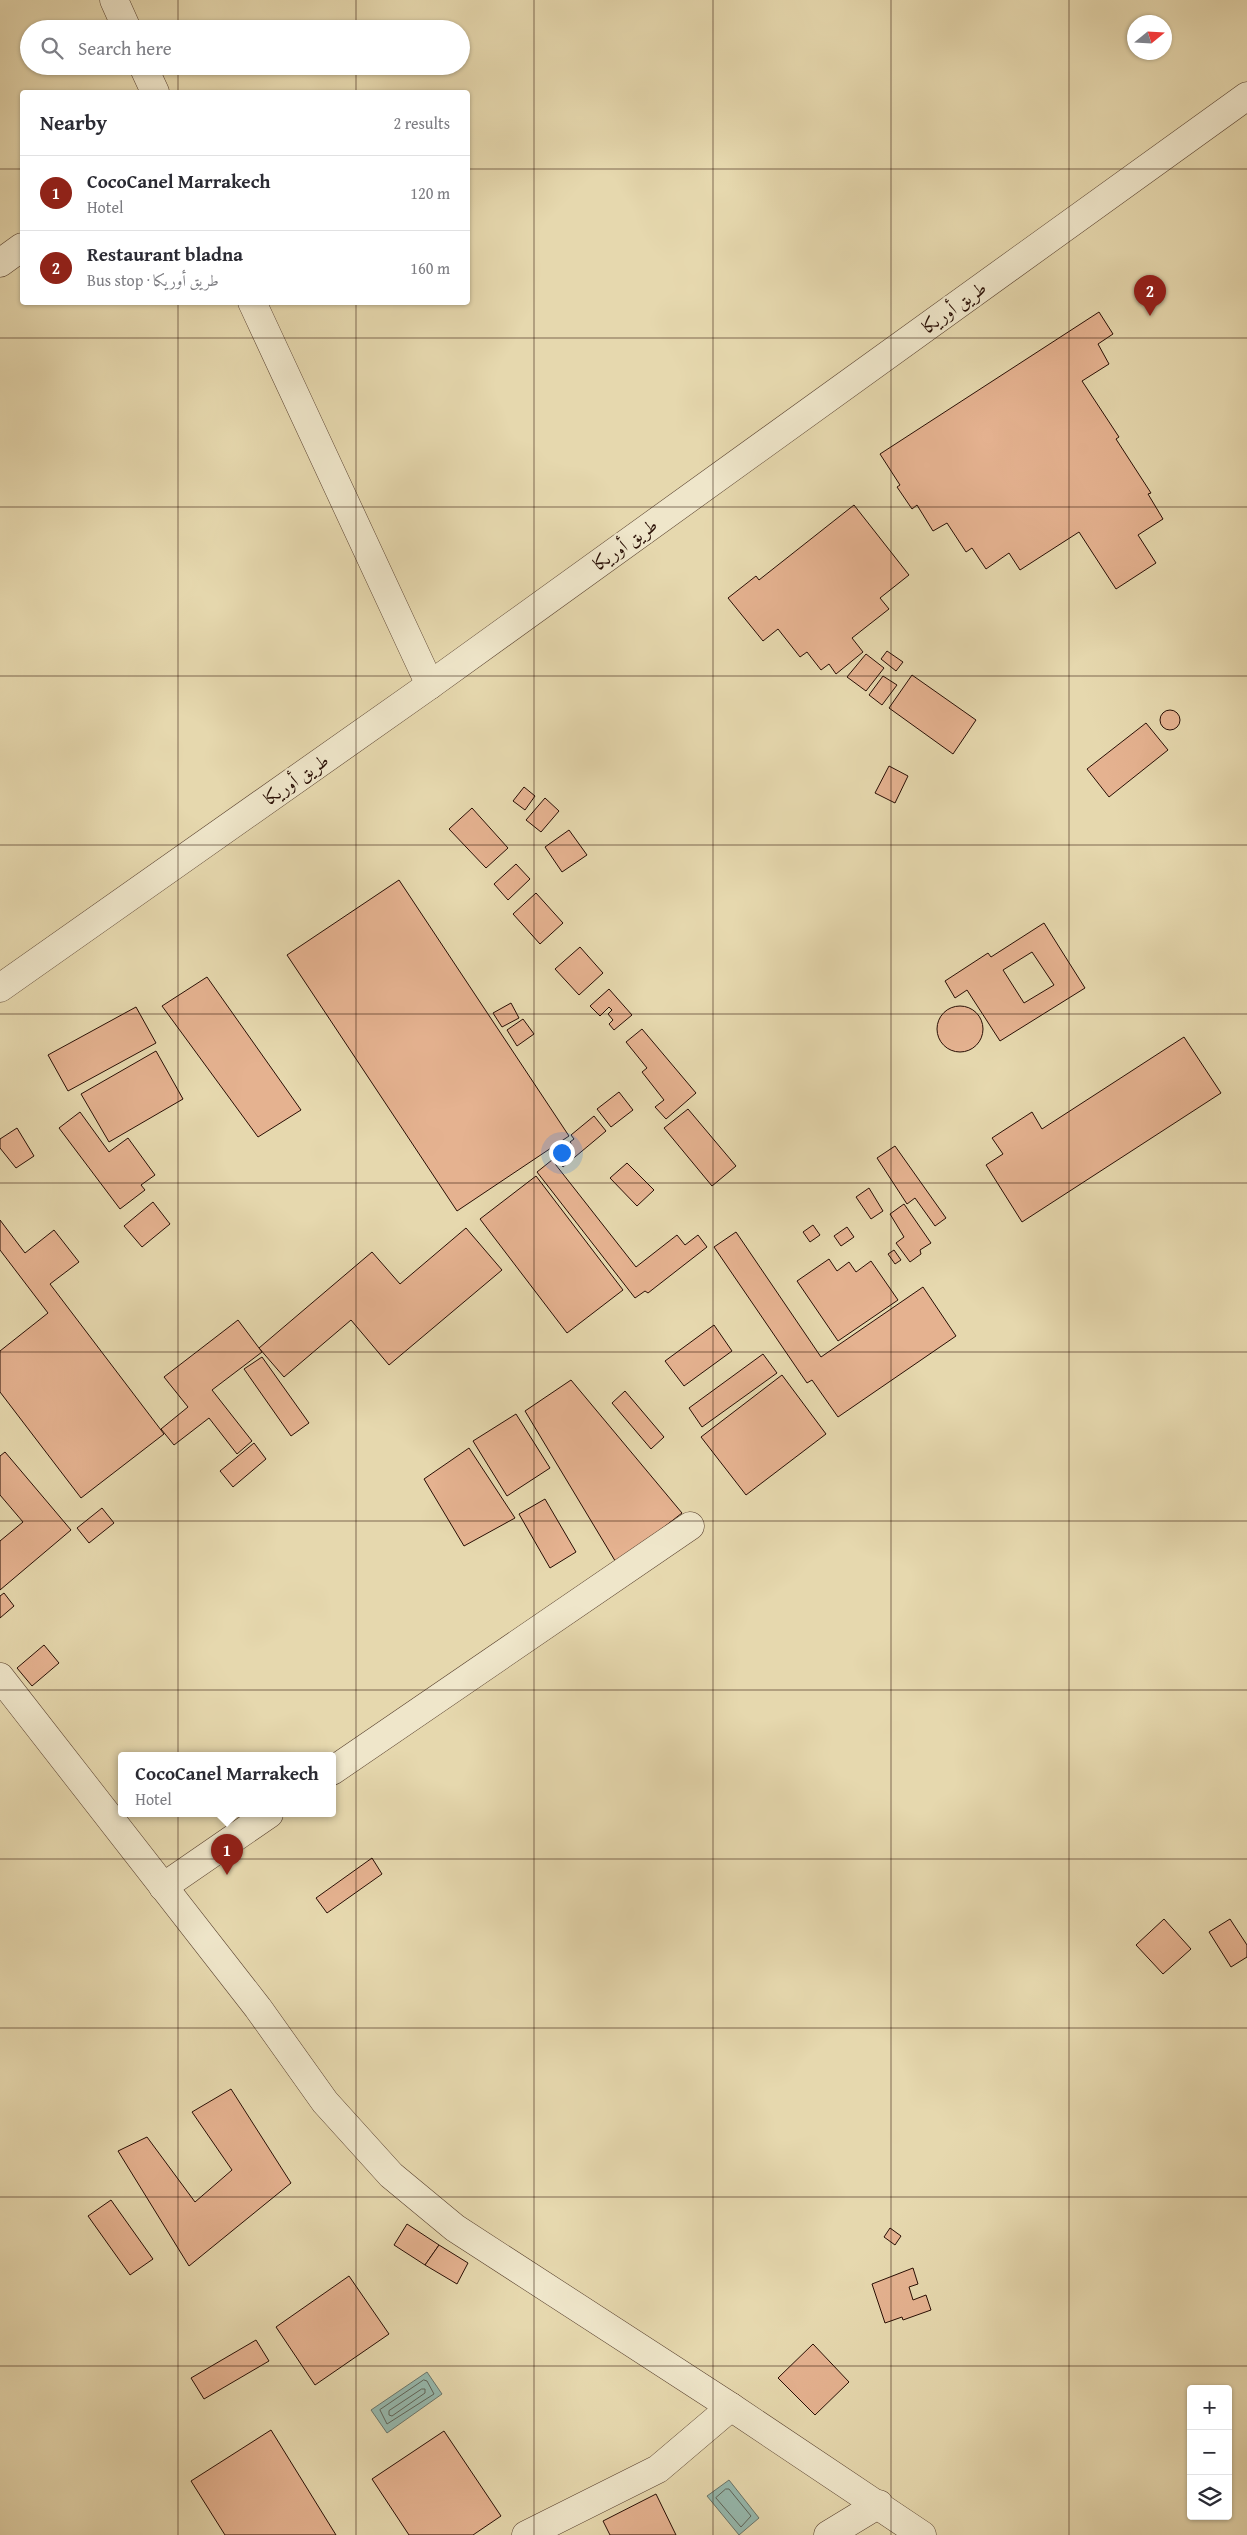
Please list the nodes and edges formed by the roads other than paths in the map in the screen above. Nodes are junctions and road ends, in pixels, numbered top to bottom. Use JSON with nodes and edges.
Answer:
{"nodes":[{"id":1,"x":114,"y":0,"type":"edge"},
{"id":2,"x":123,"y":20,"type":"edge"},
{"id":3,"x":148,"y":75,"type":"edge"},
{"id":4,"x":154,"y":90,"type":"edge"},
{"id":5,"x":1247,"y":96,"type":"edge"},
{"id":6,"x":20,"y":248,"type":"edge"},
{"id":7,"x":0,"y":263,"type":"edge"},
{"id":8,"x":253,"y":305,"type":"edge"},
{"id":9,"x":430,"y":685,"type":"junction"},
{"id":10,"x":0,"y":988,"type":"edge"},
{"id":11,"x":690,"y":1526,"type":"dead end"},
{"id":12,"x":0,"y":1677,"type":"edge"},
{"id":13,"x":336,"y":1768,"type":"edge"},
{"id":14,"x":265,"y":1817,"type":"edge"},
{"id":15,"x":162,"y":1887,"type":"junction"},
{"id":16,"x":731,"y":2407,"type":"junction"},
{"id":17,"x":879,"y":2504,"type":"junction"},
{"id":18,"x":526,"y":2535,"type":"edge"},
{"id":19,"x":828,"y":2535,"type":"edge"},
{"id":20,"x":922,"y":2535,"type":"edge"}],
"edges":[{"from":1,"to":2,"type":"street"},
{"from":3,"to":4,"type":"street"},
{"from":5,"to":9,"type":"street","name":"طريق أوريكا"},
{"from":6,"to":7,"type":"street"},
{"from":8,"to":9,"type":"street"},
{"from":9,"to":10,"type":"street","name":"طريق أوريكا"},
{"from":11,"to":13,"type":"street"},
{"from":12,"to":15,"type":"street"},
{"from":14,"to":15,"type":"street"},
{"from":15,"to":16,"type":"street"},
{"from":16,"to":17,"type":"street"},
{"from":16,"to":18,"type":"street"},
{"from":17,"to":19,"type":"street"},
{"from":17,"to":20,"type":"street"}]}
